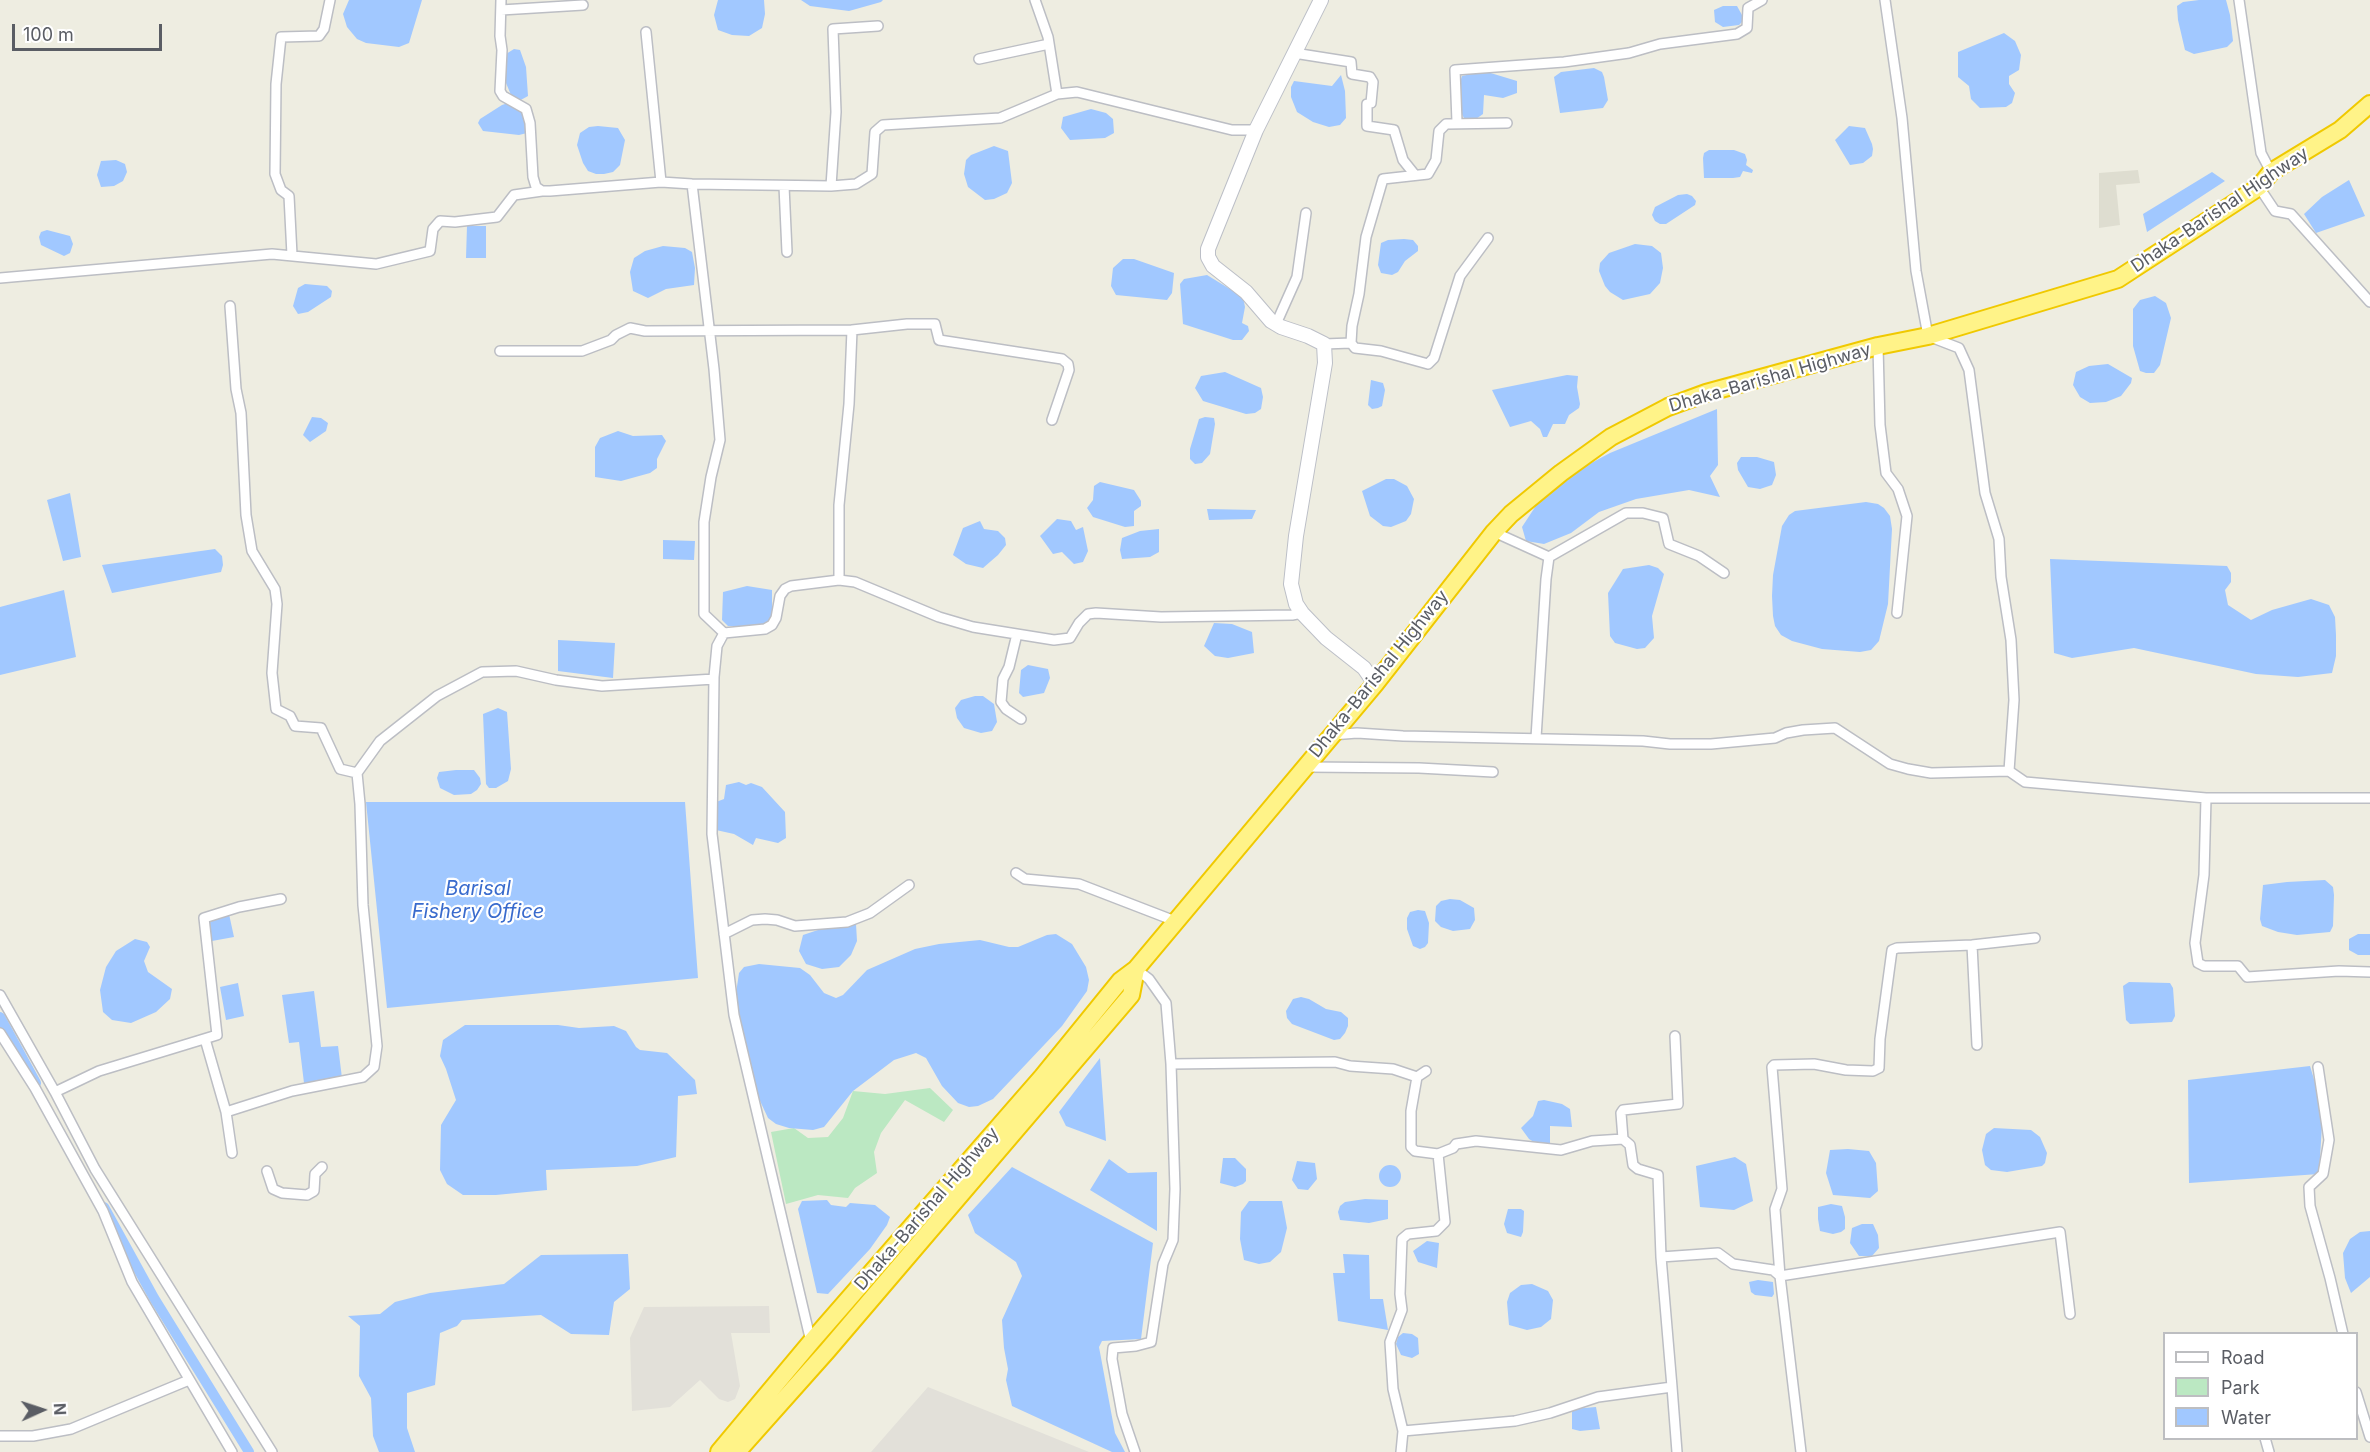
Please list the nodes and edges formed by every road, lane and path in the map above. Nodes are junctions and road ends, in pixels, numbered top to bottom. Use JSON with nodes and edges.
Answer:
{"nodes":[{"id":1,"x":330,"y":0,"type":"edge"},
{"id":2,"x":1035,"y":0,"type":"edge"},
{"id":3,"x":1321,"y":0,"type":"edge"},
{"id":4,"x":1762,"y":0,"type":"edge"},
{"id":5,"x":1885,"y":0,"type":"edge"},
{"id":6,"x":2239,"y":0,"type":"edge"},
{"id":7,"x":501,"y":5,"type":"edge"},
{"id":8,"x":583,"y":5,"type":"dead end"},
{"id":9,"x":878,"y":26,"type":"dead end"},
{"id":10,"x":646,"y":32,"type":"dead end"},
{"id":11,"x":1049,"y":44,"type":"junction"},
{"id":12,"x":1294,"y":53,"type":"junction"},
{"id":13,"x":979,"y":59,"type":"dead end"},
{"id":14,"x":1057,"y":94,"type":"junction"},
{"id":15,"x":2370,"y":104,"type":"edge"},
{"id":16,"x":1457,"y":122,"type":"junction"},
{"id":17,"x":1507,"y":123,"type":"dead end"},
{"id":18,"x":1256,"y":130,"type":"junction"},
{"id":19,"x":2271,"y":172,"type":"junction"},
{"id":20,"x":1415,"y":176,"type":"junction"},
{"id":21,"x":661,"y":182,"type":"junction"},
{"id":22,"x":692,"y":184,"type":"junction"},
{"id":23,"x":784,"y":186,"type":"junction"},
{"id":24,"x":831,"y":186,"type":"junction"},
{"id":25,"x":2259,"y":187,"type":"junction"},
{"id":26,"x":542,"y":191,"type":"junction"},
{"id":27,"x":1306,"y":213,"type":"dead end"},
{"id":28,"x":1488,"y":238,"type":"dead end"},
{"id":29,"x":787,"y":252,"type":"dead end"},
{"id":30,"x":292,"y":255,"type":"junction"},
{"id":31,"x":0,"y":278,"type":"edge"},
{"id":32,"x":2370,"y":302,"type":"edge"},
{"id":33,"x":230,"y":306,"type":"dead end"},
{"id":34,"x":1276,"y":324,"type":"junction"},
{"id":35,"x":708,"y":330,"type":"junction"},
{"id":36,"x":852,"y":330,"type":"junction"},
{"id":37,"x":1928,"y":336,"type":"junction"},
{"id":38,"x":1351,"y":343,"type":"junction"},
{"id":39,"x":1324,"y":344,"type":"junction"},
{"id":40,"x":1878,"y":346,"type":"junction"},
{"id":41,"x":500,"y":351,"type":"dead end"},
{"id":42,"x":1052,"y":420,"type":"dead end"},
{"id":43,"x":1501,"y":536,"type":"junction"},
{"id":44,"x":1549,"y":557,"type":"junction"},
{"id":45,"x":1724,"y":573,"type":"dead end"},
{"id":46,"x":839,"y":580,"type":"junction"},
{"id":47,"x":1302,"y":613,"type":"junction"},
{"id":48,"x":1897,"y":613,"type":"dead end"},
{"id":49,"x":724,"y":633,"type":"junction"},
{"id":50,"x":1017,"y":634,"type":"junction"},
{"id":51,"x":714,"y":678,"type":"junction"},
{"id":52,"x":1375,"y":684,"type":"junction"},
{"id":53,"x":1021,"y":719,"type":"dead end"},
{"id":54,"x":1331,"y":736,"type":"junction"},
{"id":55,"x":1536,"y":738,"type":"junction"},
{"id":56,"x":1304,"y":767,"type":"junction"},
{"id":57,"x":2009,"y":771,"type":"junction"},
{"id":58,"x":1493,"y":772,"type":"dead end"},
{"id":59,"x":357,"y":773,"type":"junction"},
{"id":60,"x":2206,"y":798,"type":"junction"},
{"id":61,"x":2370,"y":798,"type":"edge"},
{"id":62,"x":1016,"y":873,"type":"dead end"},
{"id":63,"x":909,"y":885,"type":"dead end"},
{"id":64,"x":281,"y":899,"type":"dead end"},
{"id":65,"x":1175,"y":921,"type":"junction"},
{"id":66,"x":724,"y":934,"type":"junction"},
{"id":67,"x":2035,"y":938,"type":"dead end"},
{"id":68,"x":1972,"y":945,"type":"junction"},
{"id":69,"x":1137,"y":969,"type":"junction"},
{"id":70,"x":2370,"y":972,"type":"edge"},
{"id":71,"x":0,"y":994,"type":"edge"},
{"id":72,"x":0,"y":1033,"type":"edge"},
{"id":73,"x":1676,"y":1036,"type":"dead end"},
{"id":74,"x":205,"y":1039,"type":"junction"},
{"id":75,"x":1977,"y":1045,"type":"dead end"},
{"id":76,"x":1172,"y":1064,"type":"junction"},
{"id":77,"x":2318,"y":1068,"type":"dead end"},
{"id":78,"x":55,"y":1092,"type":"junction"},
{"id":79,"x":226,"y":1112,"type":"junction"},
{"id":80,"x":1623,"y":1139,"type":"junction"},
{"id":81,"x":232,"y":1153,"type":"dead end"},
{"id":82,"x":1438,"y":1154,"type":"junction"},
{"id":83,"x":322,"y":1167,"type":"dead end"},
{"id":84,"x":267,"y":1171,"type":"dead end"},
{"id":85,"x":1661,"y":1257,"type":"junction"},
{"id":86,"x":1780,"y":1276,"type":"junction"},
{"id":87,"x":2070,"y":1314,"type":"dead end"},
{"id":88,"x":2343,"y":1332,"type":"edge"},
{"id":89,"x":811,"y":1342,"type":"junction"},
{"id":90,"x":189,"y":1380,"type":"junction"},
{"id":91,"x":1672,"y":1387,"type":"junction"},
{"id":92,"x":2358,"y":1398,"type":"edge"},
{"id":93,"x":1403,"y":1431,"type":"junction"},
{"id":94,"x":0,"y":1436,"type":"edge"},
{"id":95,"x":2370,"y":1437,"type":"edge"},
{"id":96,"x":232,"y":1452,"type":"edge"},
{"id":97,"x":272,"y":1452,"type":"edge"},
{"id":98,"x":719,"y":1452,"type":"edge"},
{"id":99,"x":737,"y":1452,"type":"edge"},
{"id":100,"x":1135,"y":1452,"type":"edge"},
{"id":101,"x":1401,"y":1452,"type":"edge"},
{"id":102,"x":1677,"y":1452,"type":"edge"},
{"id":103,"x":1801,"y":1452,"type":"edge"}],
"edges":[{"from":1,"to":30,"type":"street"},
{"from":2,"to":11,"type":"street"},
{"from":3,"to":12,"type":"street"},
{"from":4,"to":16,"type":"street"},
{"from":5,"to":37,"type":"street"},
{"from":6,"to":19,"type":"street"},
{"from":7,"to":8,"type":"street"},
{"from":7,"to":26,"type":"street"},
{"from":9,"to":24,"type":"street"},
{"from":10,"to":21,"type":"street"},
{"from":11,"to":13,"type":"street"},
{"from":11,"to":14,"type":"street"},
{"from":12,"to":18,"type":"street"},
{"from":12,"to":20,"type":"street"},
{"from":14,"to":18,"type":"street"},
{"from":14,"to":24,"type":"street"},
{"from":15,"to":19,"type":"highway","name":"Dhaka-Barishal Highway"},
{"from":16,"to":17,"type":"street"},
{"from":16,"to":20,"type":"street"},
{"from":18,"to":34,"type":"street"},
{"from":19,"to":25,"type":"highway","name":"Dhaka-Barishal Highway"},
{"from":20,"to":38,"type":"street"},
{"from":21,"to":22,"type":"street"},
{"from":21,"to":26,"type":"street"},
{"from":22,"to":23,"type":"street"},
{"from":22,"to":35,"type":"street"},
{"from":23,"to":24,"type":"street"},
{"from":23,"to":29,"type":"street"},
{"from":25,"to":32,"type":"street"},
{"from":25,"to":37,"type":"highway","name":"Dhaka-Barishal Highway"},
{"from":26,"to":30,"type":"street"},
{"from":27,"to":34,"type":"street"},
{"from":28,"to":38,"type":"street"},
{"from":30,"to":31,"type":"street"},
{"from":33,"to":59,"type":"street"},
{"from":34,"to":39,"type":"street"},
{"from":35,"to":36,"type":"street"},
{"from":35,"to":41,"type":"street"},
{"from":35,"to":49,"type":"street"},
{"from":36,"to":42,"type":"street"},
{"from":36,"to":46,"type":"street"},
{"from":37,"to":40,"type":"highway","name":"Dhaka-Barishal Highway"},
{"from":37,"to":57,"type":"street"},
{"from":38,"to":39,"type":"street"},
{"from":39,"to":47,"type":"street"},
{"from":40,"to":43,"type":"highway","name":"Dhaka-Barishal Highway"},
{"from":40,"to":48,"type":"street"},
{"from":43,"to":44,"type":"street"},
{"from":43,"to":52,"type":"highway","name":"Dhaka-Barishal Highway"},
{"from":44,"to":45,"type":"street"},
{"from":44,"to":55,"type":"street"},
{"from":46,"to":49,"type":"street"},
{"from":46,"to":50,"type":"street"},
{"from":47,"to":50,"type":"street"},
{"from":47,"to":52,"type":"street"},
{"from":49,"to":51,"type":"street"},
{"from":50,"to":53,"type":"street"},
{"from":51,"to":59,"type":"street"},
{"from":51,"to":66,"type":"street"},
{"from":52,"to":54,"type":"highway","name":"Dhaka-Barishal Highway"},
{"from":54,"to":55,"type":"street"},
{"from":54,"to":56,"type":"highway","name":"Dhaka-Barishal Highway"},
{"from":55,"to":57,"type":"street"},
{"from":56,"to":58,"type":"street"},
{"from":56,"to":65,"type":"highway","name":"Dhaka-Barishal Highway"},
{"from":57,"to":60,"type":"street"},
{"from":59,"to":79,"type":"street"},
{"from":60,"to":61,"type":"street"},
{"from":60,"to":70,"type":"street"},
{"from":62,"to":65,"type":"street"},
{"from":63,"to":66,"type":"street"},
{"from":64,"to":74,"type":"street"},
{"from":65,"to":69,"type":"highway","name":"Dhaka-Barishal Highway"},
{"from":66,"to":89,"type":"street"},
{"from":67,"to":68,"type":"street"},
{"from":68,"to":75,"type":"street"},
{"from":68,"to":86,"type":"street"},
{"from":69,"to":76,"type":"street"},
{"from":69,"to":89,"type":"highway","name":"Dhaka-Barishal Highway"},
{"from":69,"to":99,"type":"highway","name":"Dhaka-Barishal Highway"},
{"from":71,"to":78,"type":"street"},
{"from":72,"to":90,"type":"street"},
{"from":73,"to":80,"type":"street"},
{"from":74,"to":78,"type":"street"},
{"from":74,"to":79,"type":"street"},
{"from":76,"to":82,"type":"street"},
{"from":76,"to":100,"type":"street"},
{"from":77,"to":88,"type":"street"},
{"from":78,"to":97,"type":"street"},
{"from":79,"to":81,"type":"street"},
{"from":80,"to":82,"type":"street"},
{"from":80,"to":85,"type":"street"},
{"from":82,"to":93,"type":"street"},
{"from":83,"to":84,"type":"street"},
{"from":85,"to":86,"type":"street"},
{"from":85,"to":91,"type":"street"},
{"from":86,"to":87,"type":"street"},
{"from":86,"to":103,"type":"street"},
{"from":89,"to":98,"type":"highway","name":"Dhaka-Barishal Highway"},
{"from":90,"to":94,"type":"street"},
{"from":90,"to":96,"type":"street"},
{"from":91,"to":93,"type":"street"},
{"from":91,"to":102,"type":"street"},
{"from":92,"to":95,"type":"street"},
{"from":93,"to":101,"type":"street"}]}
